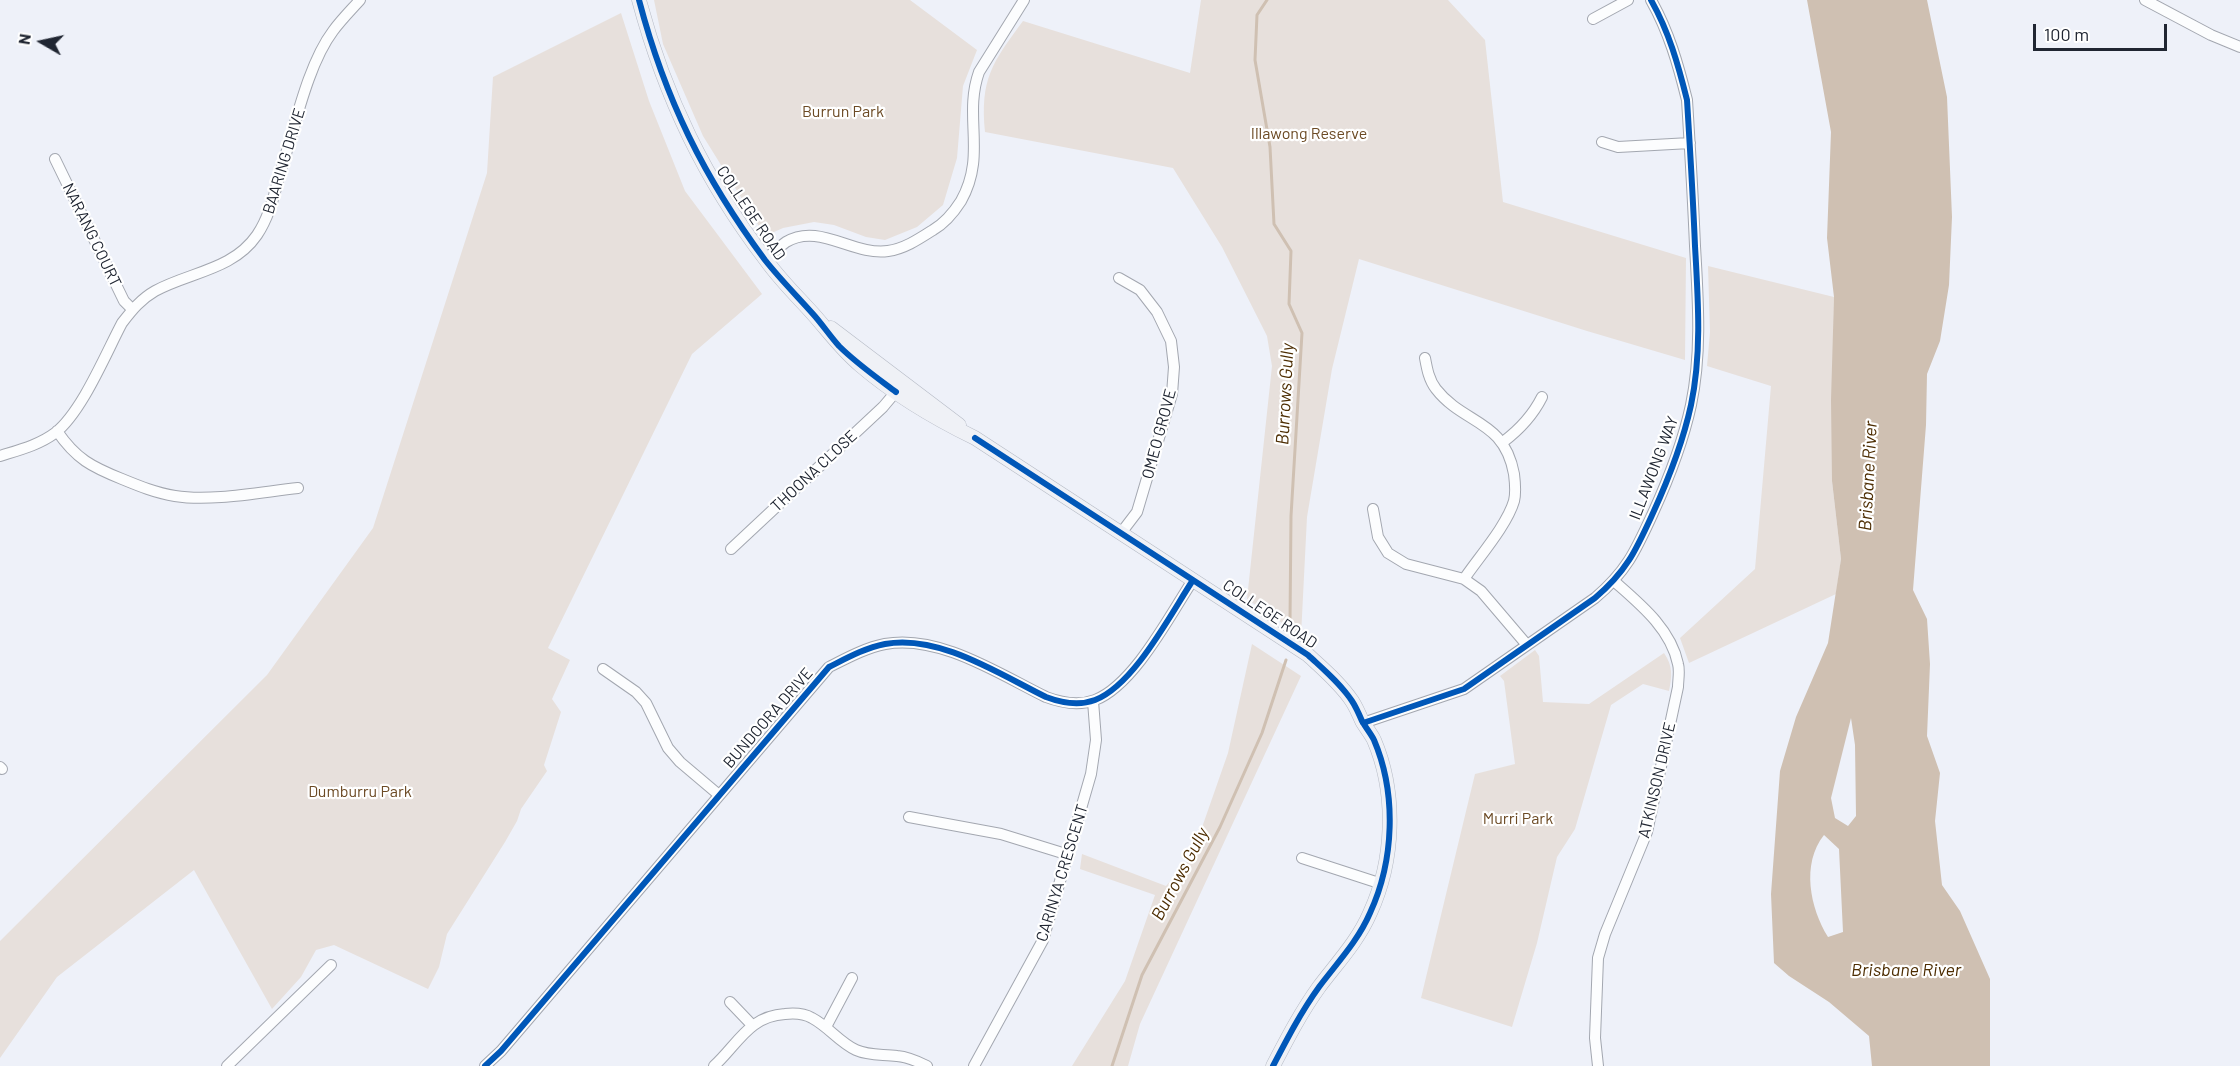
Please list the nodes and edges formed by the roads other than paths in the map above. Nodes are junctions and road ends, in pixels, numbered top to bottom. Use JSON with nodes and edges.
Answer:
{"nodes":[{"id":1,"x":360,"y":0,"type":"edge"},
{"id":2,"x":639,"y":0,"type":"edge"},
{"id":3,"x":1024,"y":0,"type":"edge"},
{"id":4,"x":1628,"y":0,"type":"edge"},
{"id":5,"x":1651,"y":0,"type":"edge"},
{"id":6,"x":2145,"y":0,"type":"edge"},
{"id":7,"x":1593,"y":19,"type":"dead end"},
{"id":8,"x":2240,"y":47,"type":"edge"},
{"id":9,"x":1602,"y":142,"type":"dead end"},
{"id":10,"x":1690,"y":143,"type":"junction"},
{"id":11,"x":55,"y":159,"type":"dead end"},
{"id":12,"x":765,"y":260,"type":"junction"},
{"id":13,"x":1119,"y":278,"type":"dead end"},
{"id":14,"x":132,"y":309,"type":"junction"},
{"id":15,"x":1425,"y":358,"type":"dead end"},
{"id":16,"x":899,"y":387,"type":"junction"},
{"id":17,"x":1542,"y":397,"type":"dead end"},
{"id":18,"x":57,"y":431,"type":"junction"},
{"id":19,"x":1503,"y":442,"type":"junction"},
{"id":20,"x":0,"y":456,"type":"edge"},
{"id":21,"x":298,"y":488,"type":"dead end"},
{"id":22,"x":1373,"y":509,"type":"dead end"},
{"id":23,"x":1121,"y":533,"type":"junction"},
{"id":24,"x":730,"y":549,"type":"dead end"},
{"id":25,"x":1464,"y":579,"type":"junction"},
{"id":26,"x":1193,"y":580,"type":"junction"},
{"id":27,"x":1615,"y":582,"type":"junction"},
{"id":28,"x":1527,"y":645,"type":"junction"},
{"id":29,"x":603,"y":669,"type":"dead end"},
{"id":30,"x":1093,"y":701,"type":"junction"},
{"id":31,"x":1363,"y":723,"type":"junction"},
{"id":32,"x":719,"y":795,"type":"junction"},
{"id":33,"x":909,"y":817,"type":"dead end"},
{"id":34,"x":1069,"y":855,"type":"junction"},
{"id":35,"x":1302,"y":858,"type":"dead end"},
{"id":36,"x":1382,"y":884,"type":"junction"},
{"id":37,"x":331,"y":965,"type":"dead end"},
{"id":38,"x":852,"y":978,"type":"dead end"},
{"id":39,"x":730,"y":1002,"type":"dead end"},
{"id":40,"x":752,"y":1025,"type":"junction"},
{"id":41,"x":826,"y":1027,"type":"junction"},
{"id":42,"x":227,"y":1066,"type":"edge"},
{"id":43,"x":485,"y":1066,"type":"edge"},
{"id":44,"x":714,"y":1066,"type":"edge"},
{"id":45,"x":927,"y":1066,"type":"edge"},
{"id":46,"x":974,"y":1066,"type":"edge"},
{"id":47,"x":1273,"y":1066,"type":"edge"},
{"id":48,"x":1598,"y":1066,"type":"edge"}],
"edges":[{"from":1,"to":14,"type":"street","name":"BAARING DRIVE"},
{"from":2,"to":12,"type":"main road","name":"COLLEGE ROAD"},
{"from":3,"to":12,"type":"street"},
{"from":4,"to":7,"type":"street"},
{"from":5,"to":10,"type":"street","name":"ILLAWONG WAY"},
{"from":6,"to":8,"type":"street"},
{"from":9,"to":10,"type":"street"},
{"from":10,"to":27,"type":"street","name":"ILLAWONG WAY"},
{"from":11,"to":14,"type":"street","name":"NARANG COURT"},
{"from":12,"to":16,"type":"main road","name":"COLLEGE ROAD"},
{"from":13,"to":23,"type":"street","name":"OMEO GROVE"},
{"from":14,"to":18,"type":"street","name":"BAARING DRIVE"},
{"from":15,"to":19,"type":"street"},
{"from":16,"to":23,"type":"main road","name":"COLLEGE ROAD"},
{"from":16,"to":24,"type":"street","name":"THOONA CLOSE"},
{"from":17,"to":19,"type":"street"},
{"from":18,"to":20,"type":"street","name":"BAARING DRIVE"},
{"from":18,"to":21,"type":"street"},
{"from":19,"to":25,"type":"street"},
{"from":22,"to":25,"type":"street"},
{"from":23,"to":26,"type":"main road","name":"COLLEGE ROAD"},
{"from":25,"to":28,"type":"street"},
{"from":26,"to":30,"type":"street","name":"BUNDOORA DRIVE"},
{"from":26,"to":31,"type":"main road","name":"COLLEGE ROAD"},
{"from":27,"to":28,"type":"street","name":"ILLAWONG WAY"},
{"from":27,"to":48,"type":"street","name":"ATKINSON DRIVE"},
{"from":28,"to":31,"type":"street","name":"ILLAWONG WAY"},
{"from":29,"to":32,"type":"street"},
{"from":30,"to":32,"type":"street","name":"BUNDOORA DRIVE"},
{"from":30,"to":34,"type":"street","name":"CARINYA CRESCENT"},
{"from":31,"to":36,"type":"main road","name":"COLLEGE ROAD"},
{"from":32,"to":43,"type":"street","name":"BUNDOORA DRIVE"},
{"from":33,"to":34,"type":"street"},
{"from":34,"to":46,"type":"street","name":"CARINYA CRESCENT"},
{"from":35,"to":36,"type":"street"},
{"from":36,"to":47,"type":"main road","name":"COLLEGE ROAD"},
{"from":37,"to":42,"type":"street"},
{"from":38,"to":41,"type":"street"},
{"from":39,"to":40,"type":"street"},
{"from":40,"to":41,"type":"street"},
{"from":40,"to":44,"type":"street"},
{"from":41,"to":45,"type":"street"}]}
